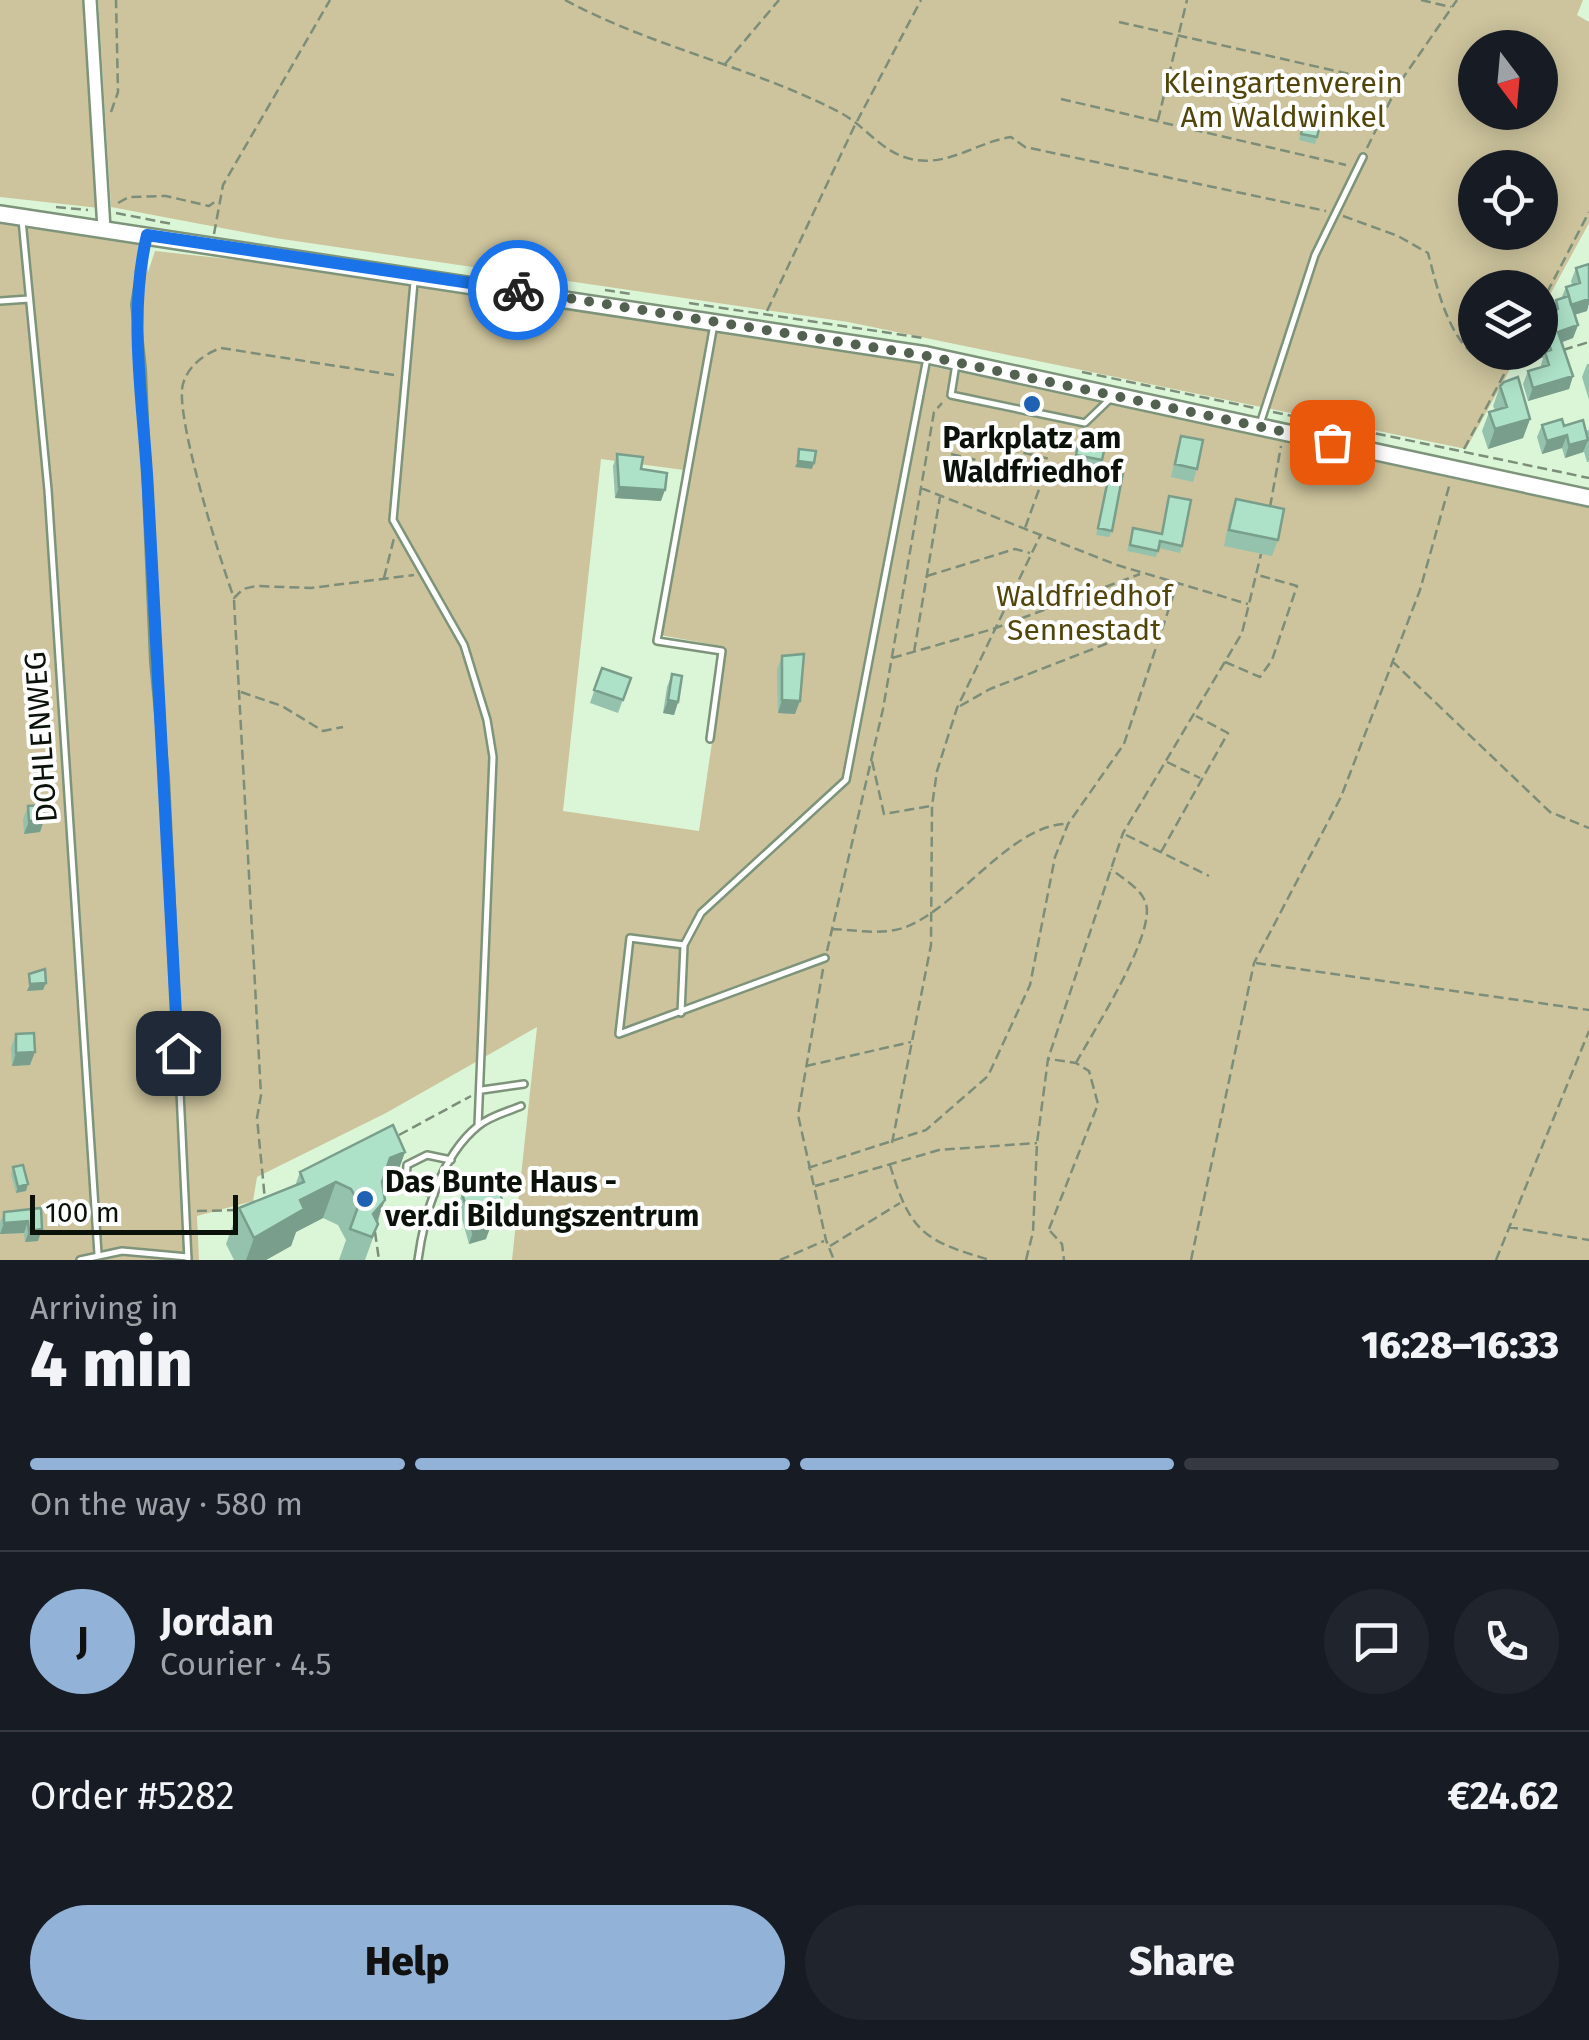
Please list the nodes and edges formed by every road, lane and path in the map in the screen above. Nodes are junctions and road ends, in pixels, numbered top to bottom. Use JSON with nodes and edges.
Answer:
{"nodes":[{"id":1,"x":90,"y":0,"type":"edge"},
{"id":2,"x":116,"y":0,"type":"edge"},
{"id":3,"x":330,"y":0,"type":"edge"},
{"id":4,"x":565,"y":0,"type":"edge"},
{"id":5,"x":779,"y":0,"type":"edge"},
{"id":6,"x":922,"y":0,"type":"edge"},
{"id":7,"x":1187,"y":0,"type":"edge"},
{"id":8,"x":1422,"y":0,"type":"edge"},
{"id":9,"x":1457,"y":0,"type":"edge"},
{"id":10,"x":1452,"y":8,"type":"junction"},
{"id":11,"x":1119,"y":22,"type":"dead end"},
{"id":12,"x":1179,"y":35,"type":"junction"},
{"id":13,"x":724,"y":66,"type":"junction"},
{"id":14,"x":1398,"y":85,"type":"junction"},
{"id":15,"x":1061,"y":99,"type":"dead end"},
{"id":16,"x":97,"y":120,"type":"junction"},
{"id":17,"x":1158,"y":121,"type":"junction"},
{"id":18,"x":854,"y":127,"type":"junction"},
{"id":19,"x":1363,"y":157,"type":"joint"},
{"id":20,"x":1348,"y":166,"type":"dead end"},
{"id":21,"x":217,"y":200,"type":"junction"},
{"id":22,"x":103,"y":211,"type":"junction"},
{"id":23,"x":1589,"y":212,"type":"edge"},
{"id":24,"x":1334,"y":213,"type":"junction"},
{"id":25,"x":0,"y":214,"type":"edge"},
{"id":26,"x":22,"y":217,"type":"junction"},
{"id":27,"x":104,"y":229,"type":"junction"},
{"id":28,"x":147,"y":235,"type":"junction"},
{"id":29,"x":210,"y":244,"type":"junction"},
{"id":30,"x":1558,"y":271,"type":"edge"},
{"id":31,"x":415,"y":274,"type":"junction"},
{"id":32,"x":30,"y":299,"type":"junction"},
{"id":33,"x":0,"y":301,"type":"edge"},
{"id":34,"x":715,"y":320,"type":"junction"},
{"id":35,"x":760,"y":326,"type":"junction"},
{"id":36,"x":1458,"y":337,"type":"edge"},
{"id":37,"x":1589,"y":342,"type":"edge"},
{"id":38,"x":1558,"y":351,"type":"edge"},
{"id":39,"x":927,"y":356,"type":"junction"},
{"id":40,"x":956,"y":361,"type":"junction"},
{"id":41,"x":1507,"y":370,"type":"edge"},
{"id":42,"x":405,"y":376,"type":"junction"},
{"id":43,"x":1115,"y":378,"type":"dead end"},
{"id":44,"x":951,"y":395,"type":"junction"},
{"id":45,"x":1114,"y":396,"type":"junction"},
{"id":46,"x":1262,"y":418,"type":"junction"},
{"id":47,"x":1284,"y":431,"type":"junction"},
{"id":48,"x":964,"y":439,"type":"dead end"},
{"id":49,"x":1463,"y":452,"type":"junction"},
{"id":50,"x":951,"y":454,"type":"dead end"},
{"id":51,"x":1454,"y":467,"type":"junction"},
{"id":52,"x":1589,"y":478,"type":"edge"},
{"id":53,"x":1042,"y":480,"type":"junction"},
{"id":54,"x":920,"y":487,"type":"junction"},
{"id":55,"x":940,"y":495,"type":"junction"},
{"id":56,"x":1589,"y":498,"type":"edge"},
{"id":57,"x":1268,"y":518,"type":"edge"},
{"id":58,"x":1024,"y":530,"type":"junction"},
{"id":59,"x":399,"y":533,"type":"junction"},
{"id":60,"x":1040,"y":536,"type":"junction"},
{"id":61,"x":1264,"y":537,"type":"edge"},
{"id":62,"x":1031,"y":554,"type":"junction"},
{"id":63,"x":1142,"y":573,"type":"junction"},
{"id":64,"x":423,"y":574,"type":"junction"},
{"id":65,"x":1256,"y":575,"type":"junction"},
{"id":66,"x":926,"y":576,"type":"junction"},
{"id":67,"x":384,"y":578,"type":"junction"},
{"id":68,"x":1177,"y":584,"type":"junction"},
{"id":69,"x":234,"y":598,"type":"junction"},
{"id":70,"x":1250,"y":605,"type":"junction"},
{"id":71,"x":1166,"y":620,"type":"junction"},
{"id":72,"x":993,"y":629,"type":"junction"},
{"id":73,"x":914,"y":652,"type":"junction"},
{"id":74,"x":892,"y":658,"type":"junction"},
{"id":75,"x":1391,"y":660,"type":"junction"},
{"id":76,"x":1225,"y":662,"type":"junction"},
{"id":77,"x":240,"y":692,"type":"junction"},
{"id":78,"x":957,"y":708,"type":"junction"},
{"id":79,"x":1194,"y":714,"type":"junction"},
{"id":80,"x":343,"y":727,"type":"dead end"},
{"id":81,"x":710,"y":739,"type":"dead end"},
{"id":82,"x":871,"y":758,"type":"junction"},
{"id":83,"x":1166,"y":761,"type":"junction"},
{"id":84,"x":1200,"y":778,"type":"junction"},
{"id":85,"x":932,"y":806,"type":"junction"},
{"id":86,"x":1068,"y":824,"type":"junction"},
{"id":87,"x":1589,"y":828,"type":"edge"},
{"id":88,"x":1123,"y":833,"type":"junction"},
{"id":89,"x":1161,"y":852,"type":"junction"},
{"id":90,"x":1110,"y":868,"type":"junction"},
{"id":91,"x":1209,"y":876,"type":"dead end"},
{"id":92,"x":935,"y":906,"type":"junction"},
{"id":93,"x":830,"y":930,"type":"junction"},
{"id":94,"x":684,"y":944,"type":"junction"},
{"id":95,"x":825,"y":958,"type":"junction"},
{"id":96,"x":1254,"y":963,"type":"junction"},
{"id":97,"x":1589,"y":1010,"type":"edge"},
{"id":98,"x":681,"y":1013,"type":"junction"},
{"id":99,"x":1589,"y":1032,"type":"edge"},
{"id":100,"x":911,"y":1042,"type":"junction"},
{"id":101,"x":1580,"y":1056,"type":"junction"},
{"id":102,"x":1589,"y":1057,"type":"edge"},
{"id":103,"x":1048,"y":1059,"type":"junction"},
{"id":104,"x":1076,"y":1063,"type":"junction"},
{"id":105,"x":805,"y":1066,"type":"junction"},
{"id":106,"x":524,"y":1084,"type":"dead end"},
{"id":107,"x":482,"y":1090,"type":"junction"},
{"id":108,"x":521,"y":1106,"type":"dead end"},
{"id":109,"x":478,"y":1126,"type":"junction"},
{"id":110,"x":399,"y":1135,"type":"edge"},
{"id":111,"x":892,"y":1143,"type":"junction"},
{"id":112,"x":1037,"y":1143,"type":"junction"},
{"id":113,"x":451,"y":1160,"type":"junction"},
{"id":114,"x":890,"y":1164,"type":"junction"},
{"id":115,"x":808,"y":1168,"type":"junction"},
{"id":116,"x":814,"y":1186,"type":"junction"},
{"id":117,"x":434,"y":1195,"type":"junction"},
{"id":118,"x":901,"y":1202,"type":"junction"},
{"id":119,"x":266,"y":1206,"type":"edge"},
{"id":120,"x":248,"y":1209,"type":"edge"},
{"id":121,"x":186,"y":1211,"type":"junction"},
{"id":122,"x":375,"y":1226,"type":"edge"},
{"id":123,"x":1508,"y":1226,"type":"junction"},
{"id":124,"x":1049,"y":1230,"type":"junction"},
{"id":125,"x":1033,"y":1232,"type":"junction"},
{"id":126,"x":826,"y":1240,"type":"junction"},
{"id":127,"x":1589,"y":1240,"type":"edge"},
{"id":128,"x":829,"y":1246,"type":"junction"},
{"id":129,"x":98,"y":1254,"type":"junction"},
{"id":130,"x":188,"y":1258,"type":"edge"},
{"id":131,"x":82,"y":1260,"type":"edge"},
{"id":132,"x":379,"y":1260,"type":"edge"},
{"id":133,"x":418,"y":1260,"type":"edge"},
{"id":134,"x":780,"y":1260,"type":"edge"},
{"id":135,"x":834,"y":1260,"type":"edge"},
{"id":136,"x":990,"y":1260,"type":"edge"},
{"id":137,"x":1026,"y":1260,"type":"edge"},
{"id":138,"x":1064,"y":1260,"type":"edge"},
{"id":139,"x":1191,"y":1260,"type":"edge"},
{"id":140,"x":1496,"y":1260,"type":"edge"}],
"edges":[{"from":1,"to":16,"type":"street"},
{"from":2,"to":16,"type":"path"},
{"from":3,"to":21,"type":"path"},
{"from":4,"to":13,"type":"path"},
{"from":5,"to":13,"type":"path"},
{"from":6,"to":18,"type":"path"},
{"from":7,"to":12,"type":"path"},
{"from":8,"to":10,"type":"path"},
{"from":9,"to":10,"type":"path"},
{"from":10,"to":14,"type":"path"},
{"from":11,"to":12,"type":"path"},
{"from":12,"to":14,"type":"path"},
{"from":12,"to":17,"type":"path"},
{"from":13,"to":18,"type":"path"},
{"from":14,"to":19,"type":"path"},
{"from":15,"to":17,"type":"path"},
{"from":16,"to":22,"type":"street"},
{"from":17,"to":20,"type":"path"},
{"from":18,"to":24,"type":"path"},
{"from":18,"to":35,"type":"path"},
{"from":19,"to":24,"type":"lane"},
{"from":21,"to":22,"type":"path"},
{"from":21,"to":29,"type":"path"},
{"from":22,"to":27,"type":"street"},
{"from":23,"to":30,"type":"path"},
{"from":24,"to":36,"type":"path"},
{"from":24,"to":46,"type":"lane"},
{"from":25,"to":26,"type":"street"},
{"from":26,"to":27,"type":"street"},
{"from":26,"to":32,"type":"lane","name":"DOHLENWEG"},
{"from":27,"to":28,"type":"street"},
{"from":28,"to":29,"type":"street"},
{"from":28,"to":121,"type":"lane"},
{"from":29,"to":31,"type":"street"},
{"from":31,"to":34,"type":"street"},
{"from":31,"to":42,"type":"lane"},
{"from":32,"to":33,"type":"lane"},
{"from":32,"to":129,"type":"lane","name":"DOHLENWEG"},
{"from":34,"to":35,"type":"street"},
{"from":34,"to":81,"type":"lane"},
{"from":35,"to":39,"type":"street"},
{"from":37,"to":38,"type":"path"},
{"from":39,"to":40,"type":"street"},
{"from":39,"to":94,"type":"lane"},
{"from":40,"to":44,"type":"lane"},
{"from":40,"to":45,"type":"street"},
{"from":41,"to":49,"type":"path"},
{"from":42,"to":59,"type":"lane"},
{"from":42,"to":69,"type":"path"},
{"from":43,"to":46,"type":"path"},
{"from":44,"to":45,"type":"lane"},
{"from":44,"to":54,"type":"path"},
{"from":45,"to":46,"type":"street"},
{"from":46,"to":47,"type":"street"},
{"from":46,"to":49,"type":"path"},
{"from":47,"to":51,"type":"street"},
{"from":47,"to":57,"type":"path"},
{"from":48,"to":53,"type":"path"},
{"from":49,"to":52,"type":"path"},
{"from":50,"to":53,"type":"path"},
{"from":51,"to":56,"type":"street"},
{"from":51,"to":75,"type":"path"},
{"from":53,"to":58,"type":"path"},
{"from":54,"to":55,"type":"path"},
{"from":54,"to":74,"type":"path"},
{"from":55,"to":58,"type":"path"},
{"from":55,"to":66,"type":"path"},
{"from":58,"to":60,"type":"path"},
{"from":59,"to":64,"type":"lane"},
{"from":59,"to":67,"type":"path"},
{"from":60,"to":62,"type":"path"},
{"from":60,"to":63,"type":"path"},
{"from":61,"to":65,"type":"path"},
{"from":62,"to":66,"type":"path"},
{"from":62,"to":72,"type":"path"},
{"from":63,"to":68,"type":"path"},
{"from":63,"to":72,"type":"path"},
{"from":64,"to":67,"type":"path"},
{"from":64,"to":107,"type":"lane"},
{"from":65,"to":70,"type":"path"},
{"from":65,"to":76,"type":"path"},
{"from":66,"to":73,"type":"path"},
{"from":67,"to":69,"type":"path"},
{"from":68,"to":70,"type":"path"},
{"from":68,"to":71,"type":"path"},
{"from":69,"to":77,"type":"path"},
{"from":70,"to":76,"type":"path"},
{"from":71,"to":78,"type":"path"},
{"from":71,"to":86,"type":"path"},
{"from":72,"to":73,"type":"path"},
{"from":72,"to":78,"type":"path"},
{"from":73,"to":74,"type":"path"},
{"from":74,"to":82,"type":"path"},
{"from":75,"to":87,"type":"path"},
{"from":75,"to":96,"type":"path"},
{"from":76,"to":79,"type":"path"},
{"from":77,"to":80,"type":"path"},
{"from":77,"to":119,"type":"path"},
{"from":78,"to":85,"type":"path"},
{"from":79,"to":83,"type":"path"},
{"from":79,"to":84,"type":"path"},
{"from":82,"to":85,"type":"path"},
{"from":82,"to":93,"type":"path"},
{"from":83,"to":84,"type":"path"},
{"from":83,"to":88,"type":"path"},
{"from":84,"to":89,"type":"path"},
{"from":85,"to":92,"type":"path"},
{"from":86,"to":92,"type":"path"},
{"from":86,"to":111,"type":"path"},
{"from":88,"to":89,"type":"path"},
{"from":88,"to":90,"type":"path"},
{"from":89,"to":91,"type":"path"},
{"from":90,"to":103,"type":"path"},
{"from":90,"to":104,"type":"path"},
{"from":92,"to":93,"type":"path"},
{"from":92,"to":100,"type":"path"},
{"from":93,"to":95,"type":"path"},
{"from":94,"to":98,"type":"lane"},
{"from":94,"to":98,"type":"lane"},
{"from":95,"to":98,"type":"lane"},
{"from":95,"to":105,"type":"path"},
{"from":96,"to":97,"type":"path"},
{"from":96,"to":139,"type":"path"},
{"from":99,"to":101,"type":"path"},
{"from":100,"to":105,"type":"path"},
{"from":100,"to":111,"type":"path"},
{"from":101,"to":102,"type":"path"},
{"from":101,"to":123,"type":"path"},
{"from":103,"to":104,"type":"path"},
{"from":103,"to":112,"type":"path"},
{"from":104,"to":124,"type":"path"},
{"from":105,"to":115,"type":"path"},
{"from":106,"to":107,"type":"lane"},
{"from":107,"to":109,"type":"lane"},
{"from":107,"to":110,"type":"path"},
{"from":108,"to":109,"type":"lane"},
{"from":109,"to":113,"type":"lane"},
{"from":111,"to":115,"type":"path"},
{"from":112,"to":114,"type":"path"},
{"from":112,"to":125,"type":"path"},
{"from":113,"to":117,"type":"lane"},
{"from":113,"to":117,"type":"lane"},
{"from":114,"to":116,"type":"path"},
{"from":114,"to":118,"type":"path"},
{"from":115,"to":116,"type":"path"},
{"from":116,"to":126,"type":"path"},
{"from":117,"to":133,"type":"lane"},
{"from":118,"to":128,"type":"path"},
{"from":118,"to":136,"type":"path"},
{"from":120,"to":121,"type":"path"},
{"from":121,"to":130,"type":"lane"},
{"from":122,"to":132,"type":"path"},
{"from":123,"to":127,"type":"path"},
{"from":123,"to":140,"type":"path"},
{"from":124,"to":125,"type":"path"},
{"from":124,"to":138,"type":"path"},
{"from":125,"to":137,"type":"path"},
{"from":126,"to":128,"type":"path"},
{"from":126,"to":134,"type":"path"},
{"from":128,"to":135,"type":"path"},
{"from":129,"to":130,"type":"lane"},
{"from":129,"to":131,"type":"lane"}]}
